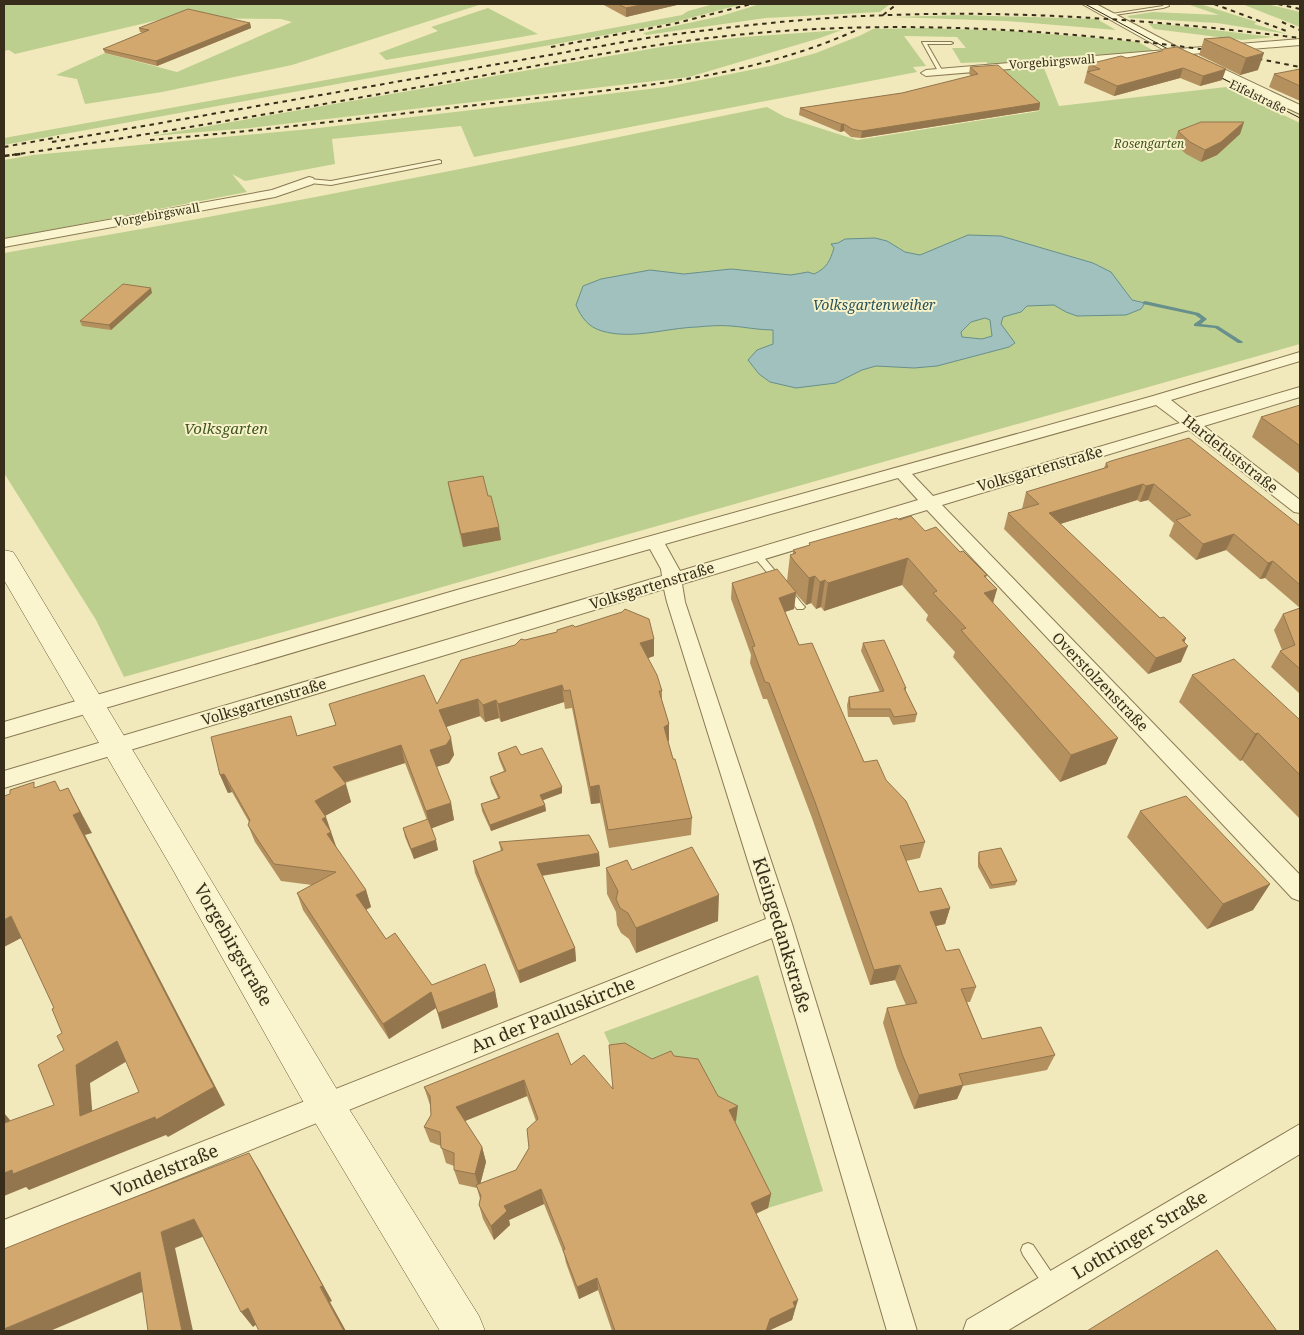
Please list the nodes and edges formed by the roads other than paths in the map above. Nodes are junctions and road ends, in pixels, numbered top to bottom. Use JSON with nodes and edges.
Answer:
{"nodes":[{"id":1,"x":1088,"y":4,"type":"edge"},
{"id":2,"x":1129,"y":4,"type":"edge"},
{"id":3,"x":1166,"y":4,"type":"edge"},
{"id":4,"x":1142,"y":10,"type":"junction"},
{"id":5,"x":1107,"y":15,"type":"junction"},
{"id":6,"x":1300,"y":42,"type":"edge"},
{"id":7,"x":951,"y":43,"type":"dead end"},
{"id":8,"x":1177,"y":52,"type":"junction"},
{"id":9,"x":941,"y":71,"type":"junction"},
{"id":10,"x":926,"y":73,"type":"dead end"},
{"id":11,"x":1300,"y":110,"type":"edge"},
{"id":12,"x":1300,"y":118,"type":"edge"},
{"id":13,"x":439,"y":162,"type":"dead end"},
{"id":14,"x":309,"y":181,"type":"joint"},
{"id":15,"x":4,"y":243,"type":"edge"},
{"id":16,"x":1300,"y":356,"type":"edge"},
{"id":17,"x":1300,"y":392,"type":"edge"},
{"id":18,"x":1159,"y":399,"type":"junction"},
{"id":19,"x":1193,"y":425,"type":"junction"},
{"id":20,"x":901,"y":472,"type":"junction"},
{"id":21,"x":928,"y":502,"type":"junction"},
{"id":22,"x":1300,"y":508,"type":"edge"},
{"id":23,"x":655,"y":542,"type":"junction"},
{"id":24,"x":757,"y":555,"type":"junction"},
{"id":25,"x":4,"y":558,"type":"edge"},
{"id":26,"x":672,"y":581,"type":"junction"},
{"id":27,"x":800,"y":607,"type":"dead end"},
{"id":28,"x":89,"y":704,"type":"junction"},
{"id":29,"x":4,"y":730,"type":"edge"},
{"id":30,"x":115,"y":747,"type":"junction"},
{"id":31,"x":4,"y":780,"type":"edge"},
{"id":32,"x":1300,"y":891,"type":"edge"},
{"id":33,"x":780,"y":924,"type":"junction"},
{"id":34,"x":326,"y":1106,"type":"junction"},
{"id":35,"x":1300,"y":1138,"type":"edge"},
{"id":36,"x":4,"y":1235,"type":"edge"},
{"id":37,"x":1028,"y":1250,"type":"dead end"},
{"id":38,"x":1052,"y":1287,"type":"junction"},
{"id":39,"x":464,"y":1331,"type":"edge"},
{"id":40,"x":902,"y":1331,"type":"edge"},
{"id":41,"x":978,"y":1331,"type":"edge"}],
"edges":[{"from":1,"to":5,"type":"street"},
{"from":2,"to":4,"type":"lane"},
{"from":3,"to":4,"type":"lane"},
{"from":4,"to":5,"type":"lane"},
{"from":5,"to":8,"type":"street"},
{"from":6,"to":8,"type":"street","name":"Vorgebirgswall"},
{"from":7,"to":9,"type":"lane"},
{"from":8,"to":9,"type":"street","name":"Vorgebirgswall"},
{"from":8,"to":11,"type":"street","name":"Eifelstraße"},
{"from":8,"to":12,"type":"street","name":"Eifelstraße"},
{"from":9,"to":10,"type":"street","name":"Vorgebirgswall"},
{"from":13,"to":14,"type":"lane"},
{"from":14,"to":15,"type":"street","name":"Vorgebirgswall"},
{"from":16,"to":18,"type":"street"},
{"from":17,"to":19,"type":"street","name":"Volksgartenstraße"},
{"from":18,"to":19,"type":"street","name":"Hardefuststraße"},
{"from":18,"to":20,"type":"street"},
{"from":19,"to":21,"type":"street","name":"Volksgartenstraße"},
{"from":19,"to":22,"type":"street","name":"Hardefuststraße"},
{"from":20,"to":21,"type":"street","name":"Overstolzenstraße"},
{"from":20,"to":23,"type":"street"},
{"from":21,"to":24,"type":"street","name":"Volksgartenstraße"},
{"from":21,"to":32,"type":"street","name":"Overstolzenstraße"},
{"from":23,"to":26,"type":"street","name":"Kleingedankstraße"},
{"from":23,"to":28,"type":"street"},
{"from":24,"to":26,"type":"street","name":"Volksgartenstraße"},
{"from":24,"to":27,"type":"lane"},
{"from":25,"to":28,"type":"main road","name":"Vorgebirgstraße"},
{"from":26,"to":30,"type":"street","name":"Volksgartenstraße"},
{"from":26,"to":33,"type":"street","name":"Kleingedankstraße"},
{"from":28,"to":29,"type":"street"},
{"from":28,"to":30,"type":"main road","name":"Vorgebirgstraße"},
{"from":30,"to":31,"type":"street","name":"Volksgartenstraße"},
{"from":30,"to":34,"type":"main road","name":"Vorgebirgstraße"},
{"from":33,"to":34,"type":"street","name":"An der Pauluskirche"},
{"from":33,"to":40,"type":"street","name":"Kleingedankstraße"},
{"from":34,"to":36,"type":"street","name":"Vondelstraße"},
{"from":34,"to":39,"type":"main road","name":"Vorgebirgstraße"},
{"from":35,"to":38,"type":"street","name":"Lothringer Straße"},
{"from":37,"to":38,"type":"lane"},
{"from":38,"to":41,"type":"street","name":"Lothringer Straße"}]}
